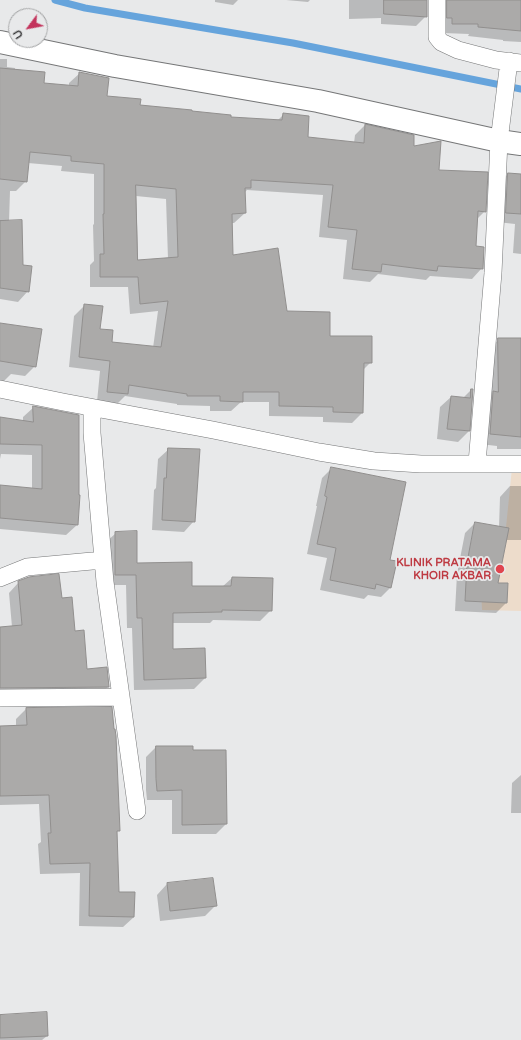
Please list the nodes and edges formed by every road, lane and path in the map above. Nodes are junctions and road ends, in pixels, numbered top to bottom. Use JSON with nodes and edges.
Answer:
{"nodes":[{"id":1,"x":438,"y":0,"type":"edge"},
{"id":2,"x":0,"y":42,"type":"edge"},
{"id":3,"x":512,"y":67,"type":"edge"},
{"id":4,"x":499,"y":141,"type":"junction"},
{"id":5,"x":521,"y":144,"type":"edge"},
{"id":6,"x":0,"y":389,"type":"edge"},
{"id":7,"x":92,"y":408,"type":"junction"},
{"id":8,"x":477,"y":463,"type":"junction"},
{"id":9,"x":521,"y":464,"type":"edge"},
{"id":10,"x":103,"y":560,"type":"junction"},
{"id":11,"x":0,"y":578,"type":"edge"},
{"id":12,"x":121,"y":697,"type":"junction"},
{"id":13,"x":0,"y":698,"type":"edge"},
{"id":14,"x":137,"y":811,"type":"dead end"}],
"edges":[{"from":1,"to":3,"type":"street"},
{"from":2,"to":4,"type":"main road"},
{"from":3,"to":4,"type":"street"},
{"from":4,"to":5,"type":"main road"},
{"from":4,"to":8,"type":"street"},
{"from":6,"to":7,"type":"street"},
{"from":7,"to":8,"type":"street"},
{"from":7,"to":10,"type":"street"},
{"from":8,"to":9,"type":"street"},
{"from":10,"to":11,"type":"street"},
{"from":10,"to":12,"type":"street"},
{"from":12,"to":13,"type":"street"},
{"from":12,"to":14,"type":"street"}]}
